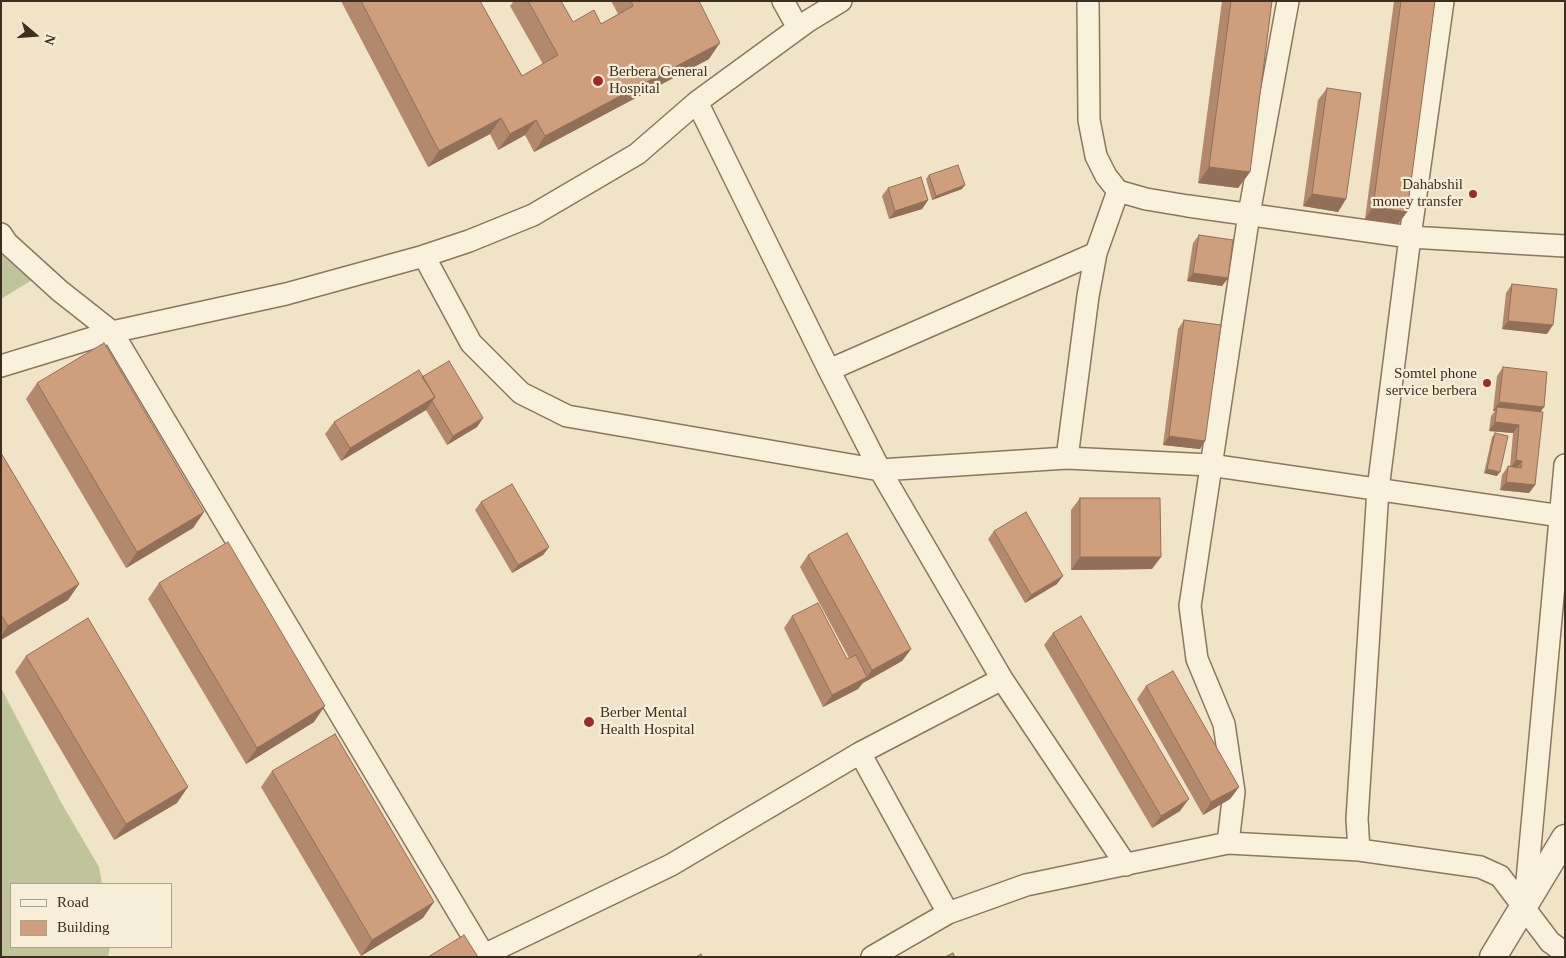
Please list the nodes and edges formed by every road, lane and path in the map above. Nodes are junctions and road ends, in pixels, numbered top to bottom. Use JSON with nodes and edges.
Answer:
{"nodes":[{"id":1,"x":783,"y":1,"type":"edge"},
{"id":2,"x":841,"y":1,"type":"edge"},
{"id":3,"x":1088,"y":1,"type":"edge"},
{"id":4,"x":1288,"y":1,"type":"edge"},
{"id":5,"x":1443,"y":1,"type":"edge"},
{"id":6,"x":798,"y":28,"type":"junction"},
{"id":7,"x":698,"y":102,"type":"junction"},
{"id":8,"x":1118,"y":191,"type":"junction"},
{"id":9,"x":1249,"y":214,"type":"junction"},
{"id":10,"x":1,"y":234,"type":"edge"},
{"id":11,"x":1410,"y":237,"type":"junction"},
{"id":12,"x":1565,"y":246,"type":"edge"},
{"id":13,"x":1096,"y":253,"type":"junction"},
{"id":14,"x":424,"y":256,"type":"junction"},
{"id":15,"x":112,"y":332,"type":"junction"},
{"id":16,"x":1,"y":366,"type":"edge"},
{"id":17,"x":828,"y":370,"type":"junction"},
{"id":18,"x":1067,"y":458,"type":"junction"},
{"id":19,"x":1210,"y":464,"type":"junction"},
{"id":20,"x":1565,"y":465,"type":"edge"},
{"id":21,"x":880,"y":470,"type":"junction"},
{"id":22,"x":1378,"y":489,"type":"junction"},
{"id":23,"x":1561,"y":516,"type":"junction"},
{"id":24,"x":1002,"y":679,"type":"junction"},
{"id":25,"x":860,"y":753,"type":"junction"},
{"id":26,"x":1565,"y":838,"type":"edge"},
{"id":27,"x":1228,"y":843,"type":"junction"},
{"id":28,"x":1359,"y":850,"type":"junction"},
{"id":29,"x":1126,"y":865,"type":"junction"},
{"id":30,"x":1524,"y":908,"type":"junction"},
{"id":31,"x":948,"y":913,"type":"junction"},
{"id":32,"x":1565,"y":953,"type":"edge"},
{"id":33,"x":484,"y":956,"type":"edge"},
{"id":34,"x":872,"y":957,"type":"edge"},
{"id":35,"x":1493,"y":957,"type":"edge"}],
"edges":[{"from":1,"to":6,"type":"street"},
{"from":2,"to":6,"type":"street"},
{"from":3,"to":8,"type":"street"},
{"from":4,"to":9,"type":"street"},
{"from":5,"to":11,"type":"street"},
{"from":6,"to":7,"type":"street"},
{"from":7,"to":14,"type":"street"},
{"from":7,"to":17,"type":"street"},
{"from":8,"to":9,"type":"street"},
{"from":8,"to":13,"type":"street"},
{"from":9,"to":11,"type":"street"},
{"from":9,"to":19,"type":"street"},
{"from":10,"to":15,"type":"street"},
{"from":11,"to":12,"type":"street"},
{"from":11,"to":22,"type":"street"},
{"from":13,"to":17,"type":"street"},
{"from":13,"to":18,"type":"street"},
{"from":14,"to":15,"type":"street"},
{"from":14,"to":21,"type":"street"},
{"from":15,"to":16,"type":"street"},
{"from":15,"to":33,"type":"street"},
{"from":17,"to":21,"type":"street"},
{"from":18,"to":19,"type":"street"},
{"from":18,"to":21,"type":"street"},
{"from":19,"to":22,"type":"street"},
{"from":19,"to":27,"type":"street"},
{"from":20,"to":23,"type":"street"},
{"from":21,"to":24,"type":"street"},
{"from":22,"to":23,"type":"street"},
{"from":22,"to":28,"type":"street"},
{"from":23,"to":30,"type":"street"},
{"from":24,"to":25,"type":"street"},
{"from":24,"to":29,"type":"street"},
{"from":25,"to":31,"type":"street"},
{"from":25,"to":33,"type":"street"},
{"from":26,"to":30,"type":"street"},
{"from":27,"to":28,"type":"street"},
{"from":27,"to":29,"type":"street"},
{"from":28,"to":30,"type":"street"},
{"from":29,"to":31,"type":"street"},
{"from":30,"to":32,"type":"street"},
{"from":30,"to":35,"type":"street"},
{"from":31,"to":34,"type":"street"}]}
